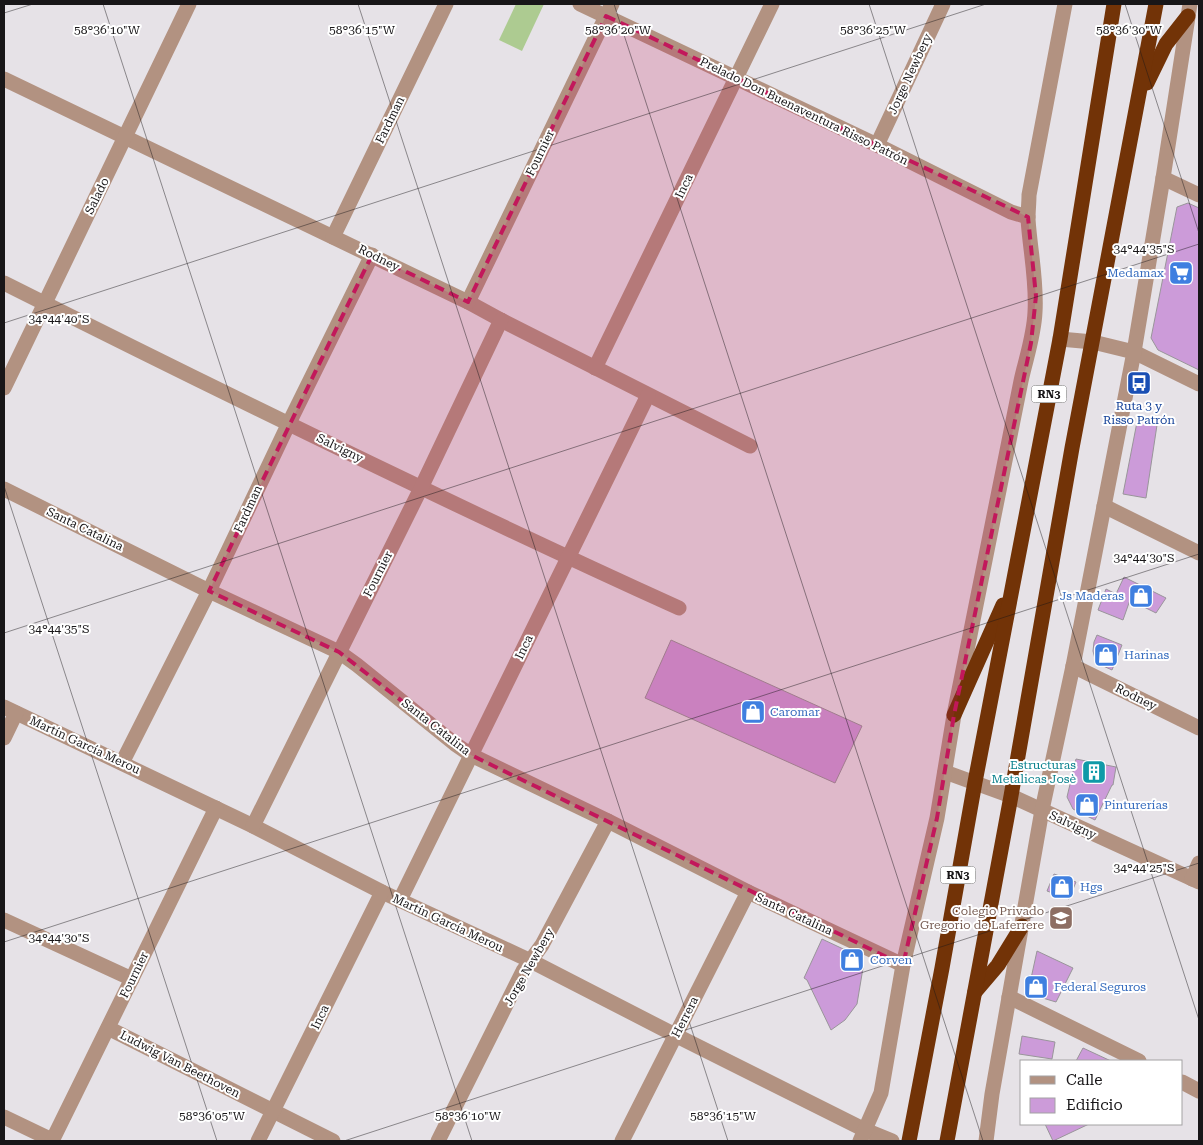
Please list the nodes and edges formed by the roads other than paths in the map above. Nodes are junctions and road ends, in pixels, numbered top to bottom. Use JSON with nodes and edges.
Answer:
{"nodes":[{"id":1,"x":189,"y":4,"type":"edge"},
{"id":2,"x":446,"y":4,"type":"edge"},
{"id":3,"x":580,"y":4,"type":"edge"},
{"id":4,"x":772,"y":4,"type":"edge"},
{"id":5,"x":943,"y":4,"type":"edge"},
{"id":6,"x":1065,"y":4,"type":"edge"},
{"id":7,"x":1114,"y":4,"type":"edge"},
{"id":8,"x":1156,"y":4,"type":"edge"},
{"id":9,"x":609,"y":10,"type":"edge"},
{"id":10,"x":1192,"y":14,"type":"edge"},
{"id":11,"x":736,"y":78,"type":"junction"},
{"id":12,"x":4,"y":79,"type":"edge"},
{"id":13,"x":1138,"y":102,"type":"junction"},
{"id":14,"x":125,"y":137,"type":"junction"},
{"id":15,"x":876,"y":145,"type":"junction"},
{"id":16,"x":1163,"y":178,"type":"junction"},
{"id":17,"x":1199,"y":195,"type":"edge"},
{"id":18,"x":1028,"y":217,"type":"junction"},
{"id":19,"x":333,"y":237,"type":"junction"},
{"id":20,"x":372,"y":255,"type":"junction"},
{"id":21,"x":4,"y":283,"type":"edge"},
{"id":22,"x":468,"y":302,"type":"junction"},
{"id":23,"x":45,"y":304,"type":"junction"},
{"id":24,"x":501,"y":320,"type":"junction"},
{"id":25,"x":1060,"y":339,"type":"junction"},
{"id":26,"x":1093,"y":342,"type":"junction"},
{"id":27,"x":1134,"y":352,"type":"junction"},
{"id":28,"x":596,"y":368,"type":"junction"},
{"id":29,"x":1199,"y":384,"type":"edge"},
{"id":30,"x":4,"y":388,"type":"edge"},
{"id":31,"x":648,"y":394,"type":"junction"},
{"id":32,"x":288,"y":423,"type":"junction"},
{"id":33,"x":750,"y":446,"type":"dead end"},
{"id":34,"x":421,"y":488,"type":"junction"},
{"id":35,"x":4,"y":489,"type":"edge"},
{"id":36,"x":1104,"y":506,"type":"junction"},
{"id":37,"x":1199,"y":553,"type":"edge"},
{"id":38,"x":568,"y":557,"type":"junction"},
{"id":39,"x":1014,"y":581,"type":"junction"},
{"id":40,"x":209,"y":591,"type":"junction"},
{"id":41,"x":679,"y":608,"type":"dead end"},
{"id":42,"x":339,"y":652,"type":"junction"},
{"id":43,"x":1072,"y":666,"type":"junction"},
{"id":44,"x":10,"y":710,"type":"edge"},
{"id":45,"x":954,"y":715,"type":"junction"},
{"id":46,"x":1199,"y":728,"type":"edge"},
{"id":47,"x":4,"y":738,"type":"edge"},
{"id":48,"x":471,"y":755,"type":"junction"},
{"id":49,"x":122,"y":763,"type":"junction"},
{"id":50,"x":945,"y":772,"type":"junction"},
{"id":51,"x":975,"y":782,"type":"junction"},
{"id":52,"x":1011,"y":796,"type":"junction"},
{"id":53,"x":216,"y":808,"type":"junction"},
{"id":54,"x":1042,"y":810,"type":"junction"},
{"id":55,"x":608,"y":821,"type":"junction"},
{"id":56,"x":253,"y":826,"type":"junction"},
{"id":57,"x":1199,"y":863,"type":"edge"},
{"id":58,"x":1196,"y":880,"type":"edge"},
{"id":59,"x":382,"y":892,"type":"junction"},
{"id":60,"x":748,"y":892,"type":"junction"},
{"id":61,"x":400,"y":900,"type":"junction"},
{"id":62,"x":4,"y":920,"type":"edge"},
{"id":63,"x":1022,"y":926,"type":"junction"},
{"id":64,"x":531,"y":961,"type":"junction"},
{"id":65,"x":903,"y":965,"type":"junction"},
{"id":66,"x":132,"y":979,"type":"junction"},
{"id":67,"x":974,"y":993,"type":"junction"},
{"id":68,"x":1009,"y":997,"type":"junction"},
{"id":69,"x":108,"y":1028,"type":"junction"},
{"id":70,"x":675,"y":1035,"type":"junction"},
{"id":71,"x":1137,"y":1060,"type":"edge"},
{"id":72,"x":1183,"y":1083,"type":"edge"},
{"id":73,"x":1199,"y":1091,"type":"edge"},
{"id":74,"x":273,"y":1111,"type":"junction"},
{"id":75,"x":4,"y":1117,"type":"edge"},
{"id":76,"x":862,"y":1135,"type":"edge"},
{"id":77,"x":52,"y":1141,"type":"edge"},
{"id":78,"x":258,"y":1141,"type":"edge"},
{"id":79,"x":333,"y":1141,"type":"edge"},
{"id":80,"x":438,"y":1141,"type":"edge"},
{"id":81,"x":622,"y":1141,"type":"edge"},
{"id":82,"x":892,"y":1141,"type":"edge"},
{"id":83,"x":909,"y":1141,"type":"edge"},
{"id":84,"x":947,"y":1141,"type":"edge"},
{"id":85,"x":986,"y":1141,"type":"edge"}],
"edges":[{"from":1,"to":14,"type":"street","name":"Salado"},
{"from":2,"to":19,"type":"street","name":"Fardman"},
{"from":3,"to":9,"type":"street","name":"Prelado Don Buenaventura Risso Patrón"},
{"from":4,"to":11,"type":"street","name":"Inca"},
{"from":5,"to":15,"type":"street","name":"Jorge Newbery"},
{"from":6,"to":18,"type":"street"},
{"from":7,"to":25,"type":"highway","number":"RN3"},
{"from":8,"to":13,"type":"highway","number":"RN3"},
{"from":9,"to":11,"type":"street","name":"Prelado Don Buenaventura Risso Patrón"},
{"from":9,"to":22,"type":"street","name":"Fournier"},
{"from":10,"to":13,"type":"highway"},
{"from":10,"to":16,"type":"street"},
{"from":11,"to":15,"type":"street","name":"Prelado Don Buenaventura Risso Patrón"},
{"from":11,"to":28,"type":"street","name":"Inca"},
{"from":12,"to":14,"type":"street","name":"Rodney"},
{"from":13,"to":26,"type":"highway","number":"RN3"},
{"from":14,"to":19,"type":"street","name":"Rodney"},
{"from":14,"to":23,"type":"street","name":"Salado"},
{"from":15,"to":18,"type":"street","name":"Prelado Don Buenaventura Risso Patrón"},
{"from":16,"to":17,"type":"street"},
{"from":16,"to":27,"type":"street"},
{"from":18,"to":45,"type":"street"},
{"from":19,"to":20,"type":"street","name":"Rodney"},
{"from":20,"to":22,"type":"street","name":"Rodney"},
{"from":20,"to":32,"type":"street","name":"Fardman"},
{"from":21,"to":23,"type":"street","name":"Salvigny"},
{"from":22,"to":24,"type":"street","name":"Rodney"},
{"from":23,"to":30,"type":"street","name":"Salado"},
{"from":23,"to":32,"type":"street","name":"Salvigny"},
{"from":24,"to":28,"type":"street","name":"Rodney"},
{"from":24,"to":34,"type":"street","name":"Fournier"},
{"from":25,"to":26,"type":"street"},
{"from":25,"to":39,"type":"highway","number":"RN3"},
{"from":26,"to":27,"type":"street"},
{"from":26,"to":52,"type":"highway","number":"RN3"},
{"from":27,"to":29,"type":"street"},
{"from":27,"to":36,"type":"street"},
{"from":28,"to":31,"type":"street","name":"Rodney"},
{"from":31,"to":33,"type":"street","name":"Rodney"},
{"from":31,"to":38,"type":"street","name":"Inca"},
{"from":32,"to":34,"type":"street","name":"Salvigny"},
{"from":32,"to":40,"type":"street","name":"Fardman"},
{"from":34,"to":38,"type":"street","name":"Salvigny"},
{"from":34,"to":42,"type":"street","name":"Fournier"},
{"from":35,"to":40,"type":"street","name":"Santa Catalina"},
{"from":36,"to":37,"type":"street"},
{"from":36,"to":43,"type":"street"},
{"from":38,"to":41,"type":"street","name":"Salvigny"},
{"from":38,"to":48,"type":"street","name":"Inca"},
{"from":39,"to":45,"type":"highway"},
{"from":39,"to":51,"type":"highway","number":"RN3"},
{"from":40,"to":42,"type":"street","name":"Santa Catalina"},
{"from":40,"to":49,"type":"street","name":"Fardman"},
{"from":42,"to":48,"type":"street","name":"Santa Catalina"},
{"from":42,"to":56,"type":"street","name":"Fournier"},
{"from":43,"to":46,"type":"street","name":"Rodney"},
{"from":43,"to":54,"type":"street"},
{"from":44,"to":47,"type":"street"},
{"from":44,"to":49,"type":"street","name":"Martín García Merou"},
{"from":45,"to":50,"type":"street"},
{"from":48,"to":55,"type":"street","name":"Santa Catalina"},
{"from":48,"to":61,"type":"street","name":"Inca"},
{"from":49,"to":53,"type":"street","name":"Martín García Merou"},
{"from":50,"to":51,"type":"street","name":"Salvigny"},
{"from":50,"to":65,"type":"street"},
{"from":51,"to":52,"type":"street","name":"Salvigny"},
{"from":51,"to":83,"type":"highway","number":"RN3"},
{"from":52,"to":54,"type":"street","name":"Salvigny"},
{"from":52,"to":67,"type":"highway","number":"RN3"},
{"from":53,"to":56,"type":"street","name":"Martín García Merou"},
{"from":53,"to":66,"type":"street","name":"Fournier"},
{"from":54,"to":58,"type":"street","name":"Salvigny"},
{"from":54,"to":63,"type":"street"},
{"from":55,"to":60,"type":"street","name":"Santa Catalina"},
{"from":55,"to":64,"type":"street","name":"Jorge Newbery"},
{"from":56,"to":59,"type":"street","name":"Martín García Merou"},
{"from":57,"to":58,"type":"street"},
{"from":59,"to":61,"type":"street","name":"Martín García Merou"},
{"from":59,"to":74,"type":"street","name":"Inca"},
{"from":60,"to":65,"type":"street","name":"Santa Catalina"},
{"from":60,"to":70,"type":"street","name":"Herrera"},
{"from":61,"to":64,"type":"street","name":"Martín García Merou"},
{"from":62,"to":66,"type":"street"},
{"from":63,"to":67,"type":"highway"},
{"from":63,"to":68,"type":"street"},
{"from":64,"to":70,"type":"street","name":"Martín García Merou"},
{"from":64,"to":80,"type":"street","name":"Jorge Newbery"},
{"from":65,"to":76,"type":"street"},
{"from":66,"to":69,"type":"street","name":"Fournier"},
{"from":67,"to":84,"type":"highway","number":"RN3"},
{"from":68,"to":71,"type":"street"},
{"from":68,"to":85,"type":"street"},
{"from":69,"to":74,"type":"street","name":"Ludwig Van Beethoven"},
{"from":69,"to":77,"type":"street","name":"Fournier"},
{"from":70,"to":76,"type":"street","name":"Martín García Merou"},
{"from":70,"to":81,"type":"street","name":"Herrera"},
{"from":72,"to":73,"type":"street"},
{"from":74,"to":78,"type":"street","name":"Inca"},
{"from":74,"to":79,"type":"street","name":"Ludwig Van Beethoven"},
{"from":75,"to":77,"type":"street"},
{"from":76,"to":82,"type":"street","name":"Martín García Merou"}]}
